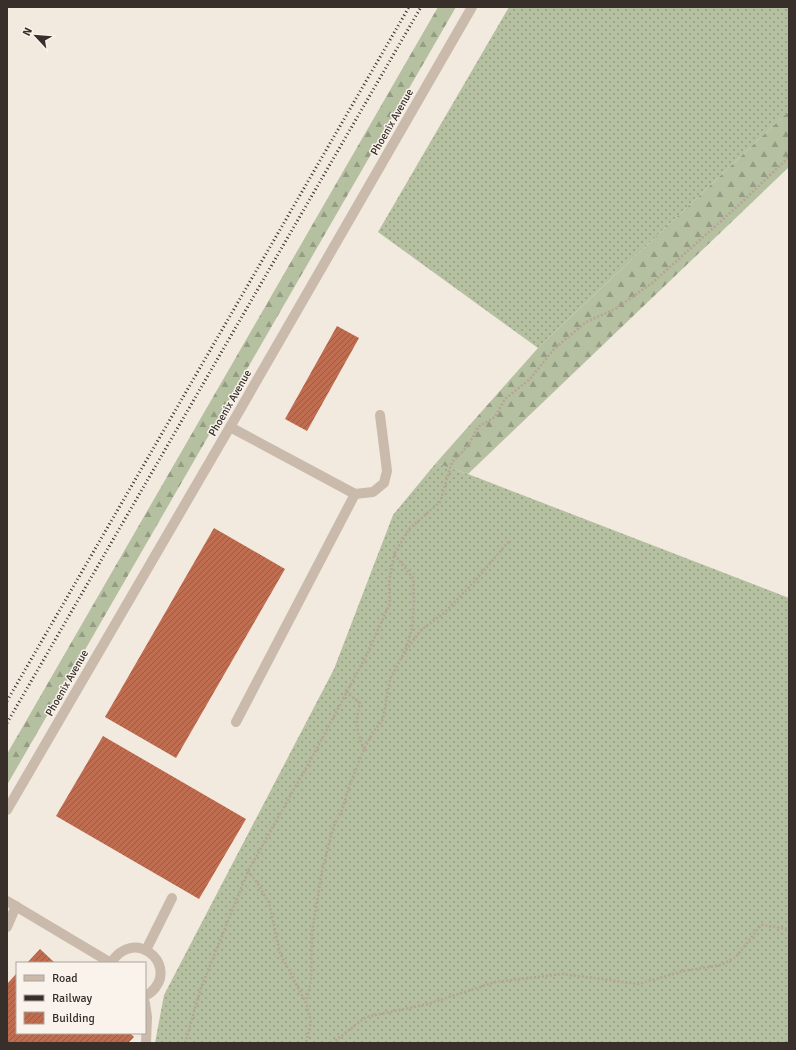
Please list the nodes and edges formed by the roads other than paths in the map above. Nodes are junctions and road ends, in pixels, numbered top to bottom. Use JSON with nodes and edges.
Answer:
{"nodes":[{"id":1,"x":472,"y":7,"type":"edge"},
{"id":2,"x":380,"y":415,"type":"dead end"},
{"id":3,"x":230,"y":427,"type":"junction"},
{"id":4,"x":355,"y":494,"type":"junction"},
{"id":5,"x":236,"y":722,"type":"dead end"},
{"id":6,"x":7,"y":810,"type":"edge"},
{"id":7,"x":172,"y":898,"type":"dead end"},
{"id":8,"x":7,"y":900,"type":"edge"},
{"id":9,"x":16,"y":906,"type":"junction"},
{"id":10,"x":7,"y":927,"type":"edge"},
{"id":11,"x":146,"y":950,"type":"junction"},
{"id":12,"x":109,"y":962,"type":"edge"},
{"id":13,"x":112,"y":962,"type":"edge"},
{"id":14,"x":146,"y":995,"type":"edge"},
{"id":15,"x":146,"y":1010,"type":"edge"},
{"id":16,"x":146,"y":1043,"type":"edge"}],
"edges":[{"from":1,"to":3,"type":"lane","name":"Phoenix Avenue"},
{"from":2,"to":4,"type":"lane"},
{"from":3,"to":4,"type":"lane"},
{"from":3,"to":6,"type":"lane","name":"Phoenix Avenue"},
{"from":4,"to":5,"type":"lane"},
{"from":7,"to":11,"type":"lane"},
{"from":8,"to":9,"type":"lane"},
{"from":9,"to":10,"type":"lane"},
{"from":9,"to":12,"type":"lane"},
{"from":11,"to":13,"type":"lane"},
{"from":11,"to":14,"type":"lane"},
{"from":15,"to":16,"type":"lane"}]}
